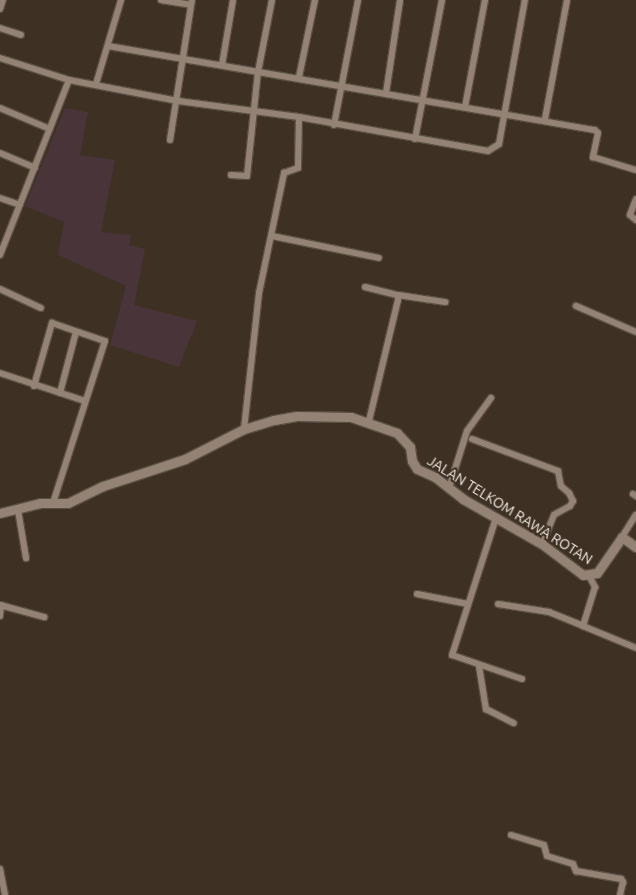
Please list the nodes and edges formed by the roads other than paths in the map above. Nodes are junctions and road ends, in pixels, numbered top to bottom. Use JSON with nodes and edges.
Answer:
{"nodes":[{"id":1,"x":3,"y":0,"type":"edge"},
{"id":2,"x":121,"y":0,"type":"edge"},
{"id":3,"x":162,"y":0,"type":"edge"},
{"id":4,"x":233,"y":0,"type":"edge"},
{"id":5,"x":272,"y":0,"type":"edge"},
{"id":6,"x":315,"y":0,"type":"edge"},
{"id":7,"x":358,"y":0,"type":"edge"},
{"id":8,"x":400,"y":0,"type":"edge"},
{"id":9,"x":442,"y":0,"type":"edge"},
{"id":10,"x":485,"y":0,"type":"edge"},
{"id":11,"x":525,"y":0,"type":"edge"},
{"id":12,"x":567,"y":0,"type":"edge"},
{"id":13,"x":191,"y":2,"type":"edge"},
{"id":14,"x":0,"y":9,"type":"edge"},
{"id":15,"x":0,"y":28,"type":"edge"},
{"id":16,"x":21,"y":35,"type":"dead end"},
{"id":17,"x":108,"y":46,"type":"junction"},
{"id":18,"x":0,"y":58,"type":"edge"},
{"id":19,"x":183,"y":60,"type":"junction"},
{"id":20,"x":222,"y":65,"type":"junction"},
{"id":21,"x":258,"y":72,"type":"junction"},
{"id":22,"x":300,"y":77,"type":"junction"},
{"id":23,"x":69,"y":80,"type":"junction"},
{"id":24,"x":96,"y":84,"type":"junction"},
{"id":25,"x":341,"y":84,"type":"junction"},
{"id":26,"x":386,"y":93,"type":"junction"},
{"id":27,"x":423,"y":98,"type":"junction"},
{"id":28,"x":178,"y":101,"type":"junction"},
{"id":29,"x":465,"y":107,"type":"junction"},
{"id":30,"x":0,"y":108,"type":"edge"},
{"id":31,"x":253,"y":113,"type":"junction"},
{"id":32,"x":505,"y":113,"type":"junction"},
{"id":33,"x":299,"y":117,"type":"junction"},
{"id":34,"x":545,"y":119,"type":"junction"},
{"id":35,"x":334,"y":125,"type":"junction"},
{"id":36,"x":50,"y":129,"type":"junction"},
{"id":37,"x":416,"y":139,"type":"junction"},
{"id":38,"x":170,"y":140,"type":"dead end"},
{"id":39,"x":0,"y":153,"type":"edge"},
{"id":40,"x":35,"y":168,"type":"junction"},
{"id":41,"x":636,"y":170,"type":"edge"},
{"id":42,"x":231,"y":175,"type":"dead end"},
{"id":43,"x":0,"y":198,"type":"edge"},
{"id":44,"x":636,"y":199,"type":"edge"},
{"id":45,"x":20,"y":205,"type":"junction"},
{"id":46,"x":636,"y":220,"type":"edge"},
{"id":47,"x":272,"y":236,"type":"junction"},
{"id":48,"x":2,"y":244,"type":"edge"},
{"id":49,"x":0,"y":255,"type":"edge"},
{"id":50,"x":380,"y":258,"type":"dead end"},
{"id":51,"x":366,"y":287,"type":"dead end"},
{"id":52,"x":0,"y":289,"type":"edge"},
{"id":53,"x":398,"y":295,"type":"junction"},
{"id":54,"x":445,"y":302,"type":"dead end"},
{"id":55,"x":576,"y":306,"type":"dead end"},
{"id":56,"x":41,"y":308,"type":"dead end"},
{"id":57,"x":76,"y":332,"type":"junction"},
{"id":58,"x":636,"y":332,"type":"edge"},
{"id":59,"x":0,"y":373,"type":"edge"},
{"id":60,"x":34,"y":386,"type":"junction"},
{"id":61,"x":60,"y":393,"type":"junction"},
{"id":62,"x":491,"y":398,"type":"dead end"},
{"id":63,"x":84,"y":401,"type":"junction"},
{"id":64,"x":369,"y":421,"type":"junction"},
{"id":65,"x":244,"y":429,"type":"junction"},
{"id":66,"x":472,"y":439,"type":"dead end"},
{"id":67,"x":449,"y":488,"type":"junction"},
{"id":68,"x":53,"y":503,"type":"junction"},
{"id":69,"x":18,"y":510,"type":"junction"},
{"id":70,"x":0,"y":513,"type":"edge"},
{"id":71,"x":636,"y":515,"type":"edge"},
{"id":72,"x":496,"y":518,"type":"junction"},
{"id":73,"x":622,"y":537,"type":"junction"},
{"id":74,"x":542,"y":544,"type":"junction"},
{"id":75,"x":636,"y":547,"type":"edge"},
{"id":76,"x":26,"y":558,"type":"dead end"},
{"id":77,"x":589,"y":576,"type":"junction"},
{"id":78,"x":417,"y":594,"type":"dead end"},
{"id":79,"x":468,"y":604,"type":"junction"},
{"id":80,"x":498,"y":604,"type":"dead end"},
{"id":81,"x":0,"y":605,"type":"edge"},
{"id":82,"x":0,"y":616,"type":"edge"},
{"id":83,"x":44,"y":617,"type":"dead end"},
{"id":84,"x":583,"y":626,"type":"junction"},
{"id":85,"x":636,"y":648,"type":"edge"},
{"id":86,"x":479,"y":666,"type":"junction"},
{"id":87,"x":522,"y":679,"type":"dead end"},
{"id":88,"x":514,"y":723,"type":"dead end"},
{"id":89,"x":511,"y":835,"type":"dead end"},
{"id":90,"x":0,"y":869,"type":"edge"},
{"id":91,"x":5,"y":895,"type":"edge"},
{"id":92,"x":620,"y":895,"type":"edge"}],
"edges":[{"from":1,"to":14,"type":"street"},
{"from":2,"to":17,"type":"street"},
{"from":3,"to":13,"type":"street"},
{"from":4,"to":20,"type":"street"},
{"from":5,"to":21,"type":"street"},
{"from":6,"to":22,"type":"street"},
{"from":7,"to":25,"type":"street"},
{"from":8,"to":26,"type":"street"},
{"from":9,"to":27,"type":"street"},
{"from":10,"to":29,"type":"street"},
{"from":11,"to":32,"type":"street"},
{"from":12,"to":34,"type":"street"},
{"from":13,"to":19,"type":"street"},
{"from":15,"to":16,"type":"street"},
{"from":17,"to":19,"type":"street"},
{"from":17,"to":24,"type":"street"},
{"from":18,"to":23,"type":"street"},
{"from":19,"to":20,"type":"street"},
{"from":19,"to":28,"type":"street"},
{"from":20,"to":21,"type":"street"},
{"from":21,"to":22,"type":"street"},
{"from":21,"to":31,"type":"street"},
{"from":22,"to":25,"type":"street"},
{"from":23,"to":24,"type":"street"},
{"from":23,"to":36,"type":"street"},
{"from":24,"to":28,"type":"street"},
{"from":25,"to":26,"type":"street"},
{"from":25,"to":35,"type":"street"},
{"from":26,"to":27,"type":"street"},
{"from":27,"to":29,"type":"street"},
{"from":27,"to":37,"type":"street"},
{"from":28,"to":31,"type":"street"},
{"from":28,"to":38,"type":"street"},
{"from":29,"to":32,"type":"street"},
{"from":30,"to":36,"type":"street"},
{"from":31,"to":33,"type":"street"},
{"from":31,"to":42,"type":"street"},
{"from":32,"to":34,"type":"street"},
{"from":32,"to":37,"type":"street"},
{"from":33,"to":35,"type":"street"},
{"from":33,"to":47,"type":"street"},
{"from":34,"to":41,"type":"street"},
{"from":35,"to":37,"type":"street"},
{"from":36,"to":40,"type":"street"},
{"from":39,"to":40,"type":"street"},
{"from":40,"to":45,"type":"street"},
{"from":43,"to":45,"type":"street"},
{"from":44,"to":46,"type":"street"},
{"from":45,"to":48,"type":"street"},
{"from":47,"to":50,"type":"street"},
{"from":47,"to":65,"type":"street"},
{"from":48,"to":49,"type":"street"},
{"from":51,"to":53,"type":"street"},
{"from":52,"to":56,"type":"street"},
{"from":53,"to":54,"type":"street"},
{"from":53,"to":64,"type":"street"},
{"from":55,"to":58,"type":"street"},
{"from":57,"to":60,"type":"street"},
{"from":57,"to":61,"type":"street"},
{"from":57,"to":63,"type":"street"},
{"from":59,"to":60,"type":"street"},
{"from":60,"to":61,"type":"street"},
{"from":61,"to":63,"type":"street"},
{"from":62,"to":67,"type":"street"},
{"from":63,"to":68,"type":"street"},
{"from":64,"to":65,"type":"street","name":"JALAN TELKOM RAWA ROTAN"},
{"from":64,"to":67,"type":"street","name":"JALAN TELKOM RAWA ROTAN"},
{"from":65,"to":68,"type":"street","name":"JALAN TELKOM RAWA ROTAN"},
{"from":66,"to":74,"type":"street"},
{"from":67,"to":72,"type":"street","name":"JALAN TELKOM RAWA ROTAN"},
{"from":68,"to":69,"type":"street","name":"JALAN TELKOM RAWA ROTAN"},
{"from":69,"to":70,"type":"street","name":"JALAN TELKOM RAWA ROTAN"},
{"from":69,"to":76,"type":"street"},
{"from":71,"to":73,"type":"street"},
{"from":72,"to":74,"type":"street","name":"JALAN TELKOM RAWA ROTAN"},
{"from":72,"to":79,"type":"street"},
{"from":73,"to":75,"type":"street"},
{"from":73,"to":77,"type":"street","name":"JALAN TELKOM RAWA ROTAN"},
{"from":74,"to":77,"type":"street","name":"JALAN TELKOM RAWA ROTAN"},
{"from":77,"to":84,"type":"street"},
{"from":78,"to":79,"type":"street"},
{"from":79,"to":86,"type":"street"},
{"from":80,"to":84,"type":"street"},
{"from":81,"to":82,"type":"street"},
{"from":81,"to":83,"type":"street"},
{"from":84,"to":85,"type":"street"},
{"from":86,"to":87,"type":"street"},
{"from":86,"to":88,"type":"street"},
{"from":89,"to":92,"type":"street"},
{"from":90,"to":91,"type":"street"}]}
